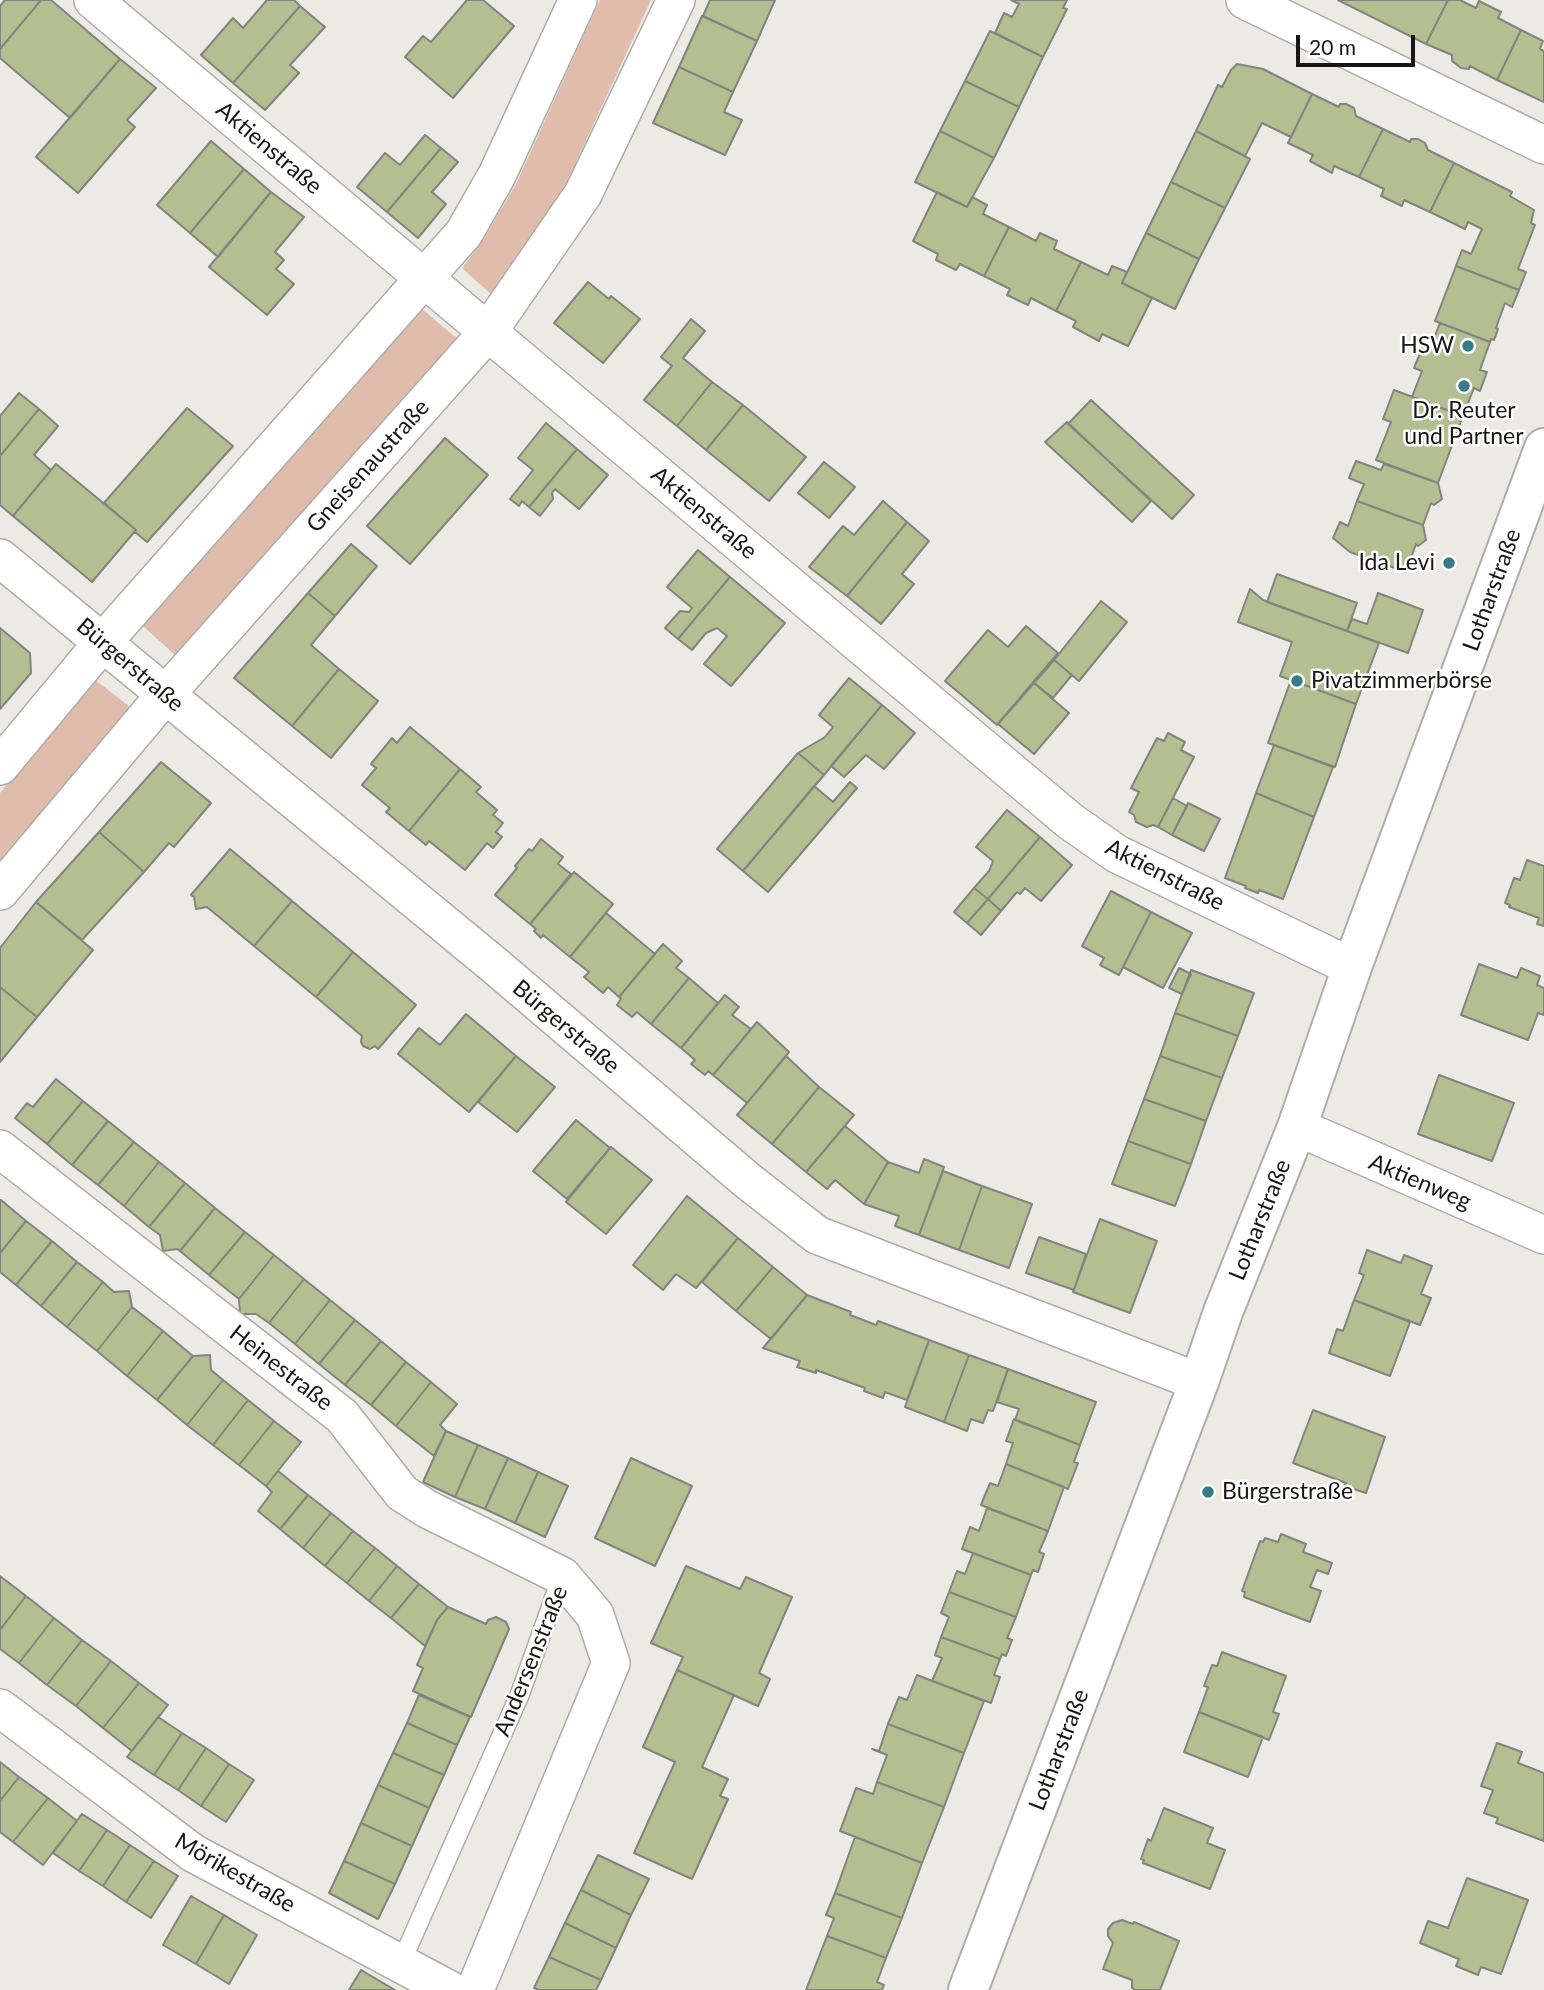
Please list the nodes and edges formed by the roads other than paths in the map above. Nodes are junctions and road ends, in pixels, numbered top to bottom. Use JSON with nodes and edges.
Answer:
{"nodes":[{"id":1,"x":93,"y":0,"type":"edge"},
{"id":2,"x":578,"y":0,"type":"edge"},
{"id":3,"x":676,"y":0,"type":"edge"},
{"id":4,"x":1245,"y":0,"type":"edge"},
{"id":5,"x":1544,"y":145,"type":"edge"},
{"id":6,"x":424,"y":279,"type":"junction"},
{"id":7,"x":488,"y":332,"type":"junction"},
{"id":8,"x":1544,"y":448,"type":"edge"},
{"id":9,"x":0,"y":558,"type":"edge"},
{"id":10,"x":103,"y":642,"type":"junction"},
{"id":11,"x":165,"y":695,"type":"junction"},
{"id":12,"x":0,"y":766,"type":"edge"},
{"id":13,"x":0,"y":891,"type":"edge"},
{"id":14,"x":1352,"y":967,"type":"junction"},
{"id":15,"x":1297,"y":1127,"type":"junction"},
{"id":16,"x":0,"y":1149,"type":"edge"},
{"id":17,"x":1544,"y":1235,"type":"edge"},
{"id":18,"x":1199,"y":1382,"type":"junction"},
{"id":19,"x":562,"y":1576,"type":"junction"},
{"id":20,"x":0,"y":1708,"type":"edge"},
{"id":21,"x":400,"y":1965,"type":"junction"},
{"id":22,"x":972,"y":1988,"type":"edge"},
{"id":23,"x":450,"y":1990,"type":"edge"},
{"id":24,"x":475,"y":1990,"type":"edge"}],
"edges":[{"from":1,"to":6,"type":"street","name":"Aktienstraße"},
{"from":2,"to":6,"type":"street"},
{"from":3,"to":7,"type":"street","name":"Gneisenaustraße"},
{"from":4,"to":5,"type":"street"},
{"from":6,"to":7,"type":"street","name":"Aktienstraße"},
{"from":6,"to":10,"type":"street"},
{"from":7,"to":11,"type":"street","name":"Gneisenaustraße"},
{"from":7,"to":14,"type":"street","name":"Aktienstraße"},
{"from":8,"to":14,"type":"street","name":"Lotharstraße"},
{"from":9,"to":10,"type":"street","name":"Bürgerstraße"},
{"from":10,"to":11,"type":"street","name":"Bürgerstraße"},
{"from":10,"to":12,"type":"street"},
{"from":11,"to":13,"type":"street","name":"Gneisenaustraße"},
{"from":11,"to":18,"type":"street","name":"Bürgerstraße"},
{"from":14,"to":15,"type":"street","name":"Lotharstraße"},
{"from":15,"to":17,"type":"street","name":"Aktienweg"},
{"from":15,"to":18,"type":"street","name":"Lotharstraße"},
{"from":16,"to":19,"type":"street","name":"Heinestraße"},
{"from":18,"to":22,"type":"street","name":"Lotharstraße"},
{"from":19,"to":21,"type":"lane","name":"Andersenstraße"},
{"from":19,"to":24,"type":"street","name":"Andersenstraße"},
{"from":20,"to":21,"type":"street","name":"Mörikestraße"},
{"from":21,"to":23,"type":"street","name":"Mörikestraße"}]}
